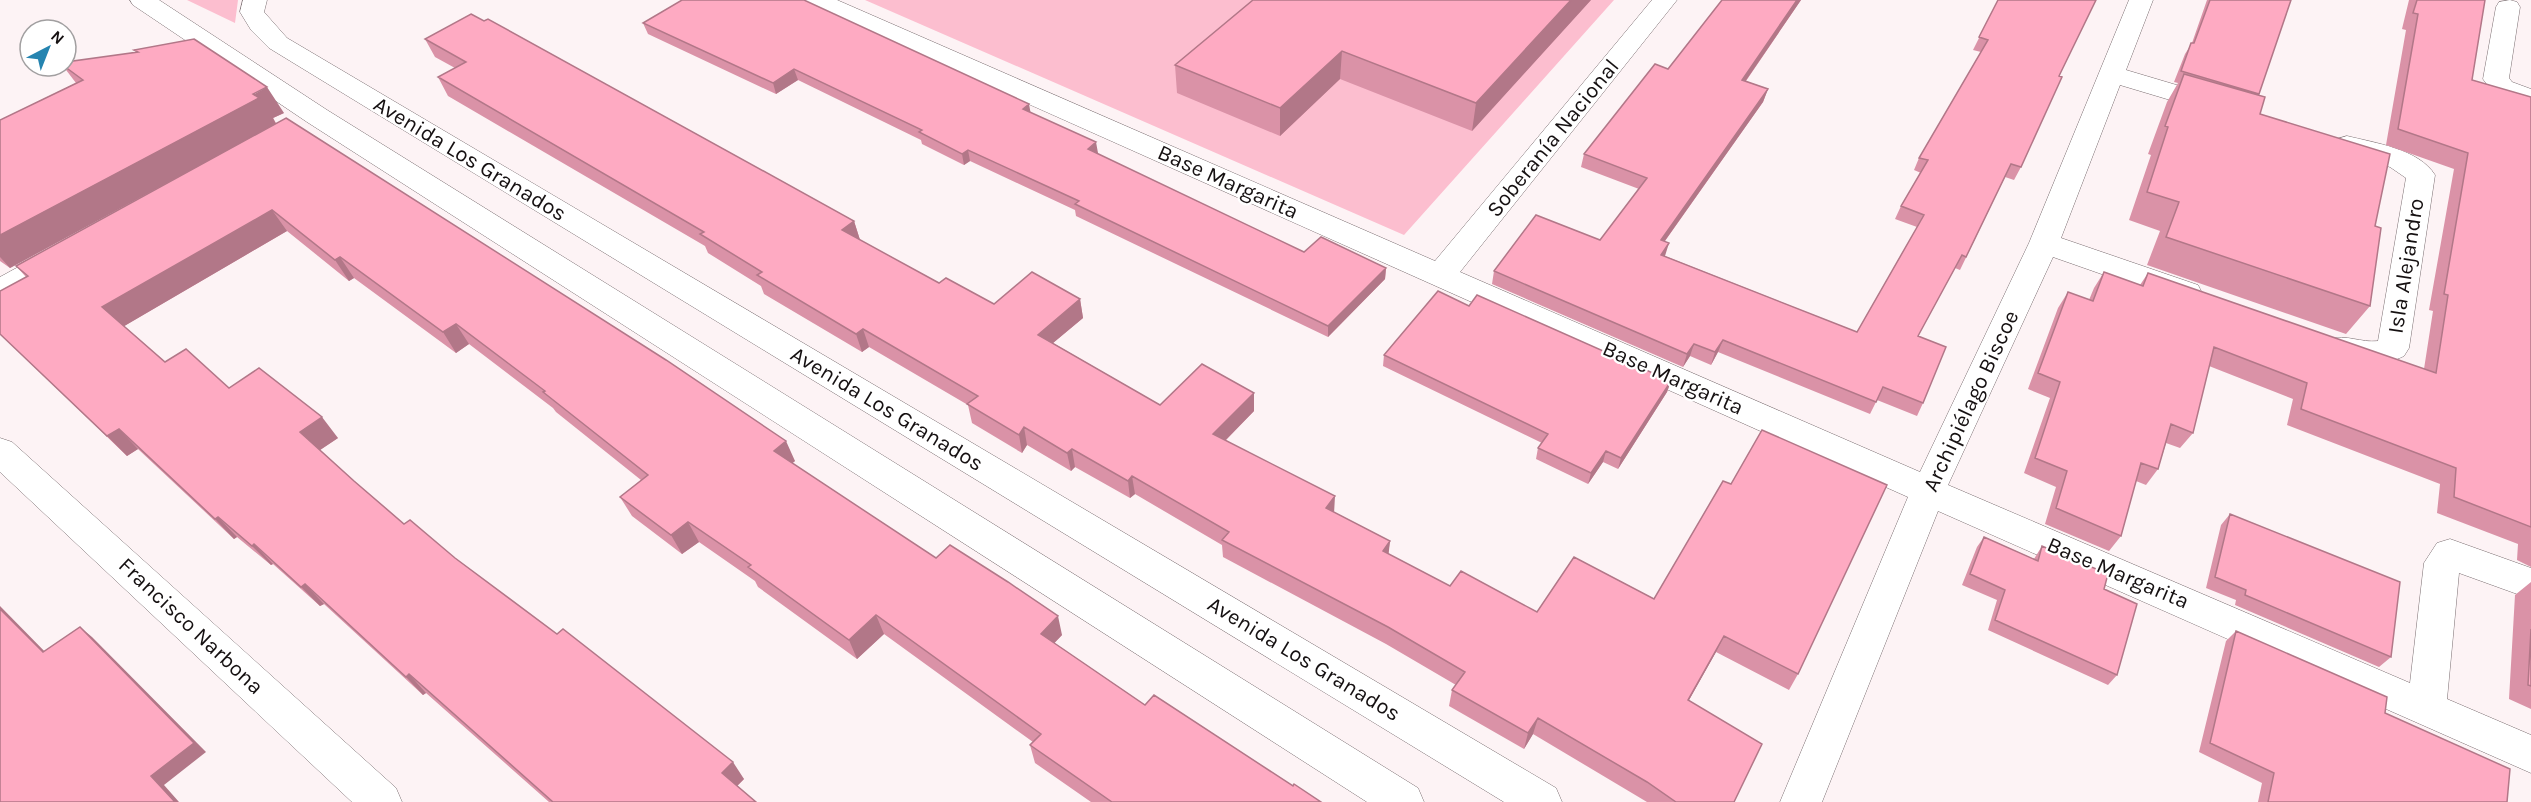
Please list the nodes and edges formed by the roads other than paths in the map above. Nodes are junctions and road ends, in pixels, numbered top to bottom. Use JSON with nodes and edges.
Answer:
{"nodes":[{"id":1,"x":142,"y":0,"type":"edge"},
{"id":2,"x":255,"y":0,"type":"edge"},
{"id":3,"x":816,"y":0,"type":"edge"},
{"id":4,"x":1665,"y":0,"type":"edge"},
{"id":5,"x":2141,"y":0,"type":"edge"},
{"id":6,"x":2483,"y":0,"type":"edge"},
{"id":7,"x":2519,"y":10,"type":"edge"},
{"id":8,"x":2113,"y":74,"type":"junction"},
{"id":9,"x":359,"y":92,"type":"junction"},
{"id":10,"x":2531,"y":98,"type":"edge"},
{"id":11,"x":2246,"y":114,"type":"edge"},
{"id":12,"x":317,"y":116,"type":"junction"},
{"id":13,"x":286,"y":133,"type":"edge"},
{"id":14,"x":2323,"y":138,"type":"edge"},
{"id":15,"x":2044,"y":243,"type":"junction"},
{"id":16,"x":82,"y":245,"type":"edge"},
{"id":17,"x":1440,"y":276,"type":"junction"},
{"id":18,"x":0,"y":290,"type":"edge"},
{"id":19,"x":2212,"y":302,"type":"edge"},
{"id":20,"x":2312,"y":337,"type":"edge"},
{"id":21,"x":0,"y":451,"type":"edge"},
{"id":22,"x":1928,"y":491,"type":"junction"},
{"id":23,"x":2531,"y":584,"type":"edge"},
{"id":24,"x":2427,"y":707,"type":"junction"},
{"id":25,"x":2531,"y":754,"type":"edge"},
{"id":26,"x":381,"y":802,"type":"edge"},
{"id":27,"x":1403,"y":802,"type":"edge"},
{"id":28,"x":1541,"y":802,"type":"edge"},
{"id":29,"x":1801,"y":802,"type":"edge"}],
"edges":[{"from":1,"to":12,"type":"street","name":"Avenida Los Granados"},
{"from":2,"to":9,"type":"street","name":"Avenida Los Granados"},
{"from":3,"to":17,"type":"street","name":"Base Margarita"},
{"from":4,"to":17,"type":"street","name":"Soberanía Nacional"},
{"from":5,"to":8,"type":"street","name":"Archipiélago Biscoe"},
{"from":6,"to":7,"type":"street"},
{"from":7,"to":10,"type":"street"},
{"from":8,"to":11,"type":"street"},
{"from":8,"to":15,"type":"street","name":"Archipiélago Biscoe"},
{"from":9,"to":12,"type":"street"},
{"from":9,"to":28,"type":"street","name":"Avenida Los Granados"},
{"from":12,"to":13,"type":"street"},
{"from":12,"to":27,"type":"street","name":"Avenida Los Granados"},
{"from":14,"to":20,"type":"street","name":"Isla Alejandro"},
{"from":15,"to":19,"type":"street"},
{"from":15,"to":22,"type":"street","name":"Archipiélago Biscoe"},
{"from":16,"to":18,"type":"street"},
{"from":17,"to":22,"type":"street","name":"Base Margarita"},
{"from":21,"to":26,"type":"street","name":"Francisco Narbona"},
{"from":22,"to":24,"type":"street","name":"Base Margarita"},
{"from":22,"to":29,"type":"street","name":"Archipiélago Biscoe"},
{"from":23,"to":24,"type":"street"},
{"from":24,"to":25,"type":"street","name":"Base Margarita"}]}
